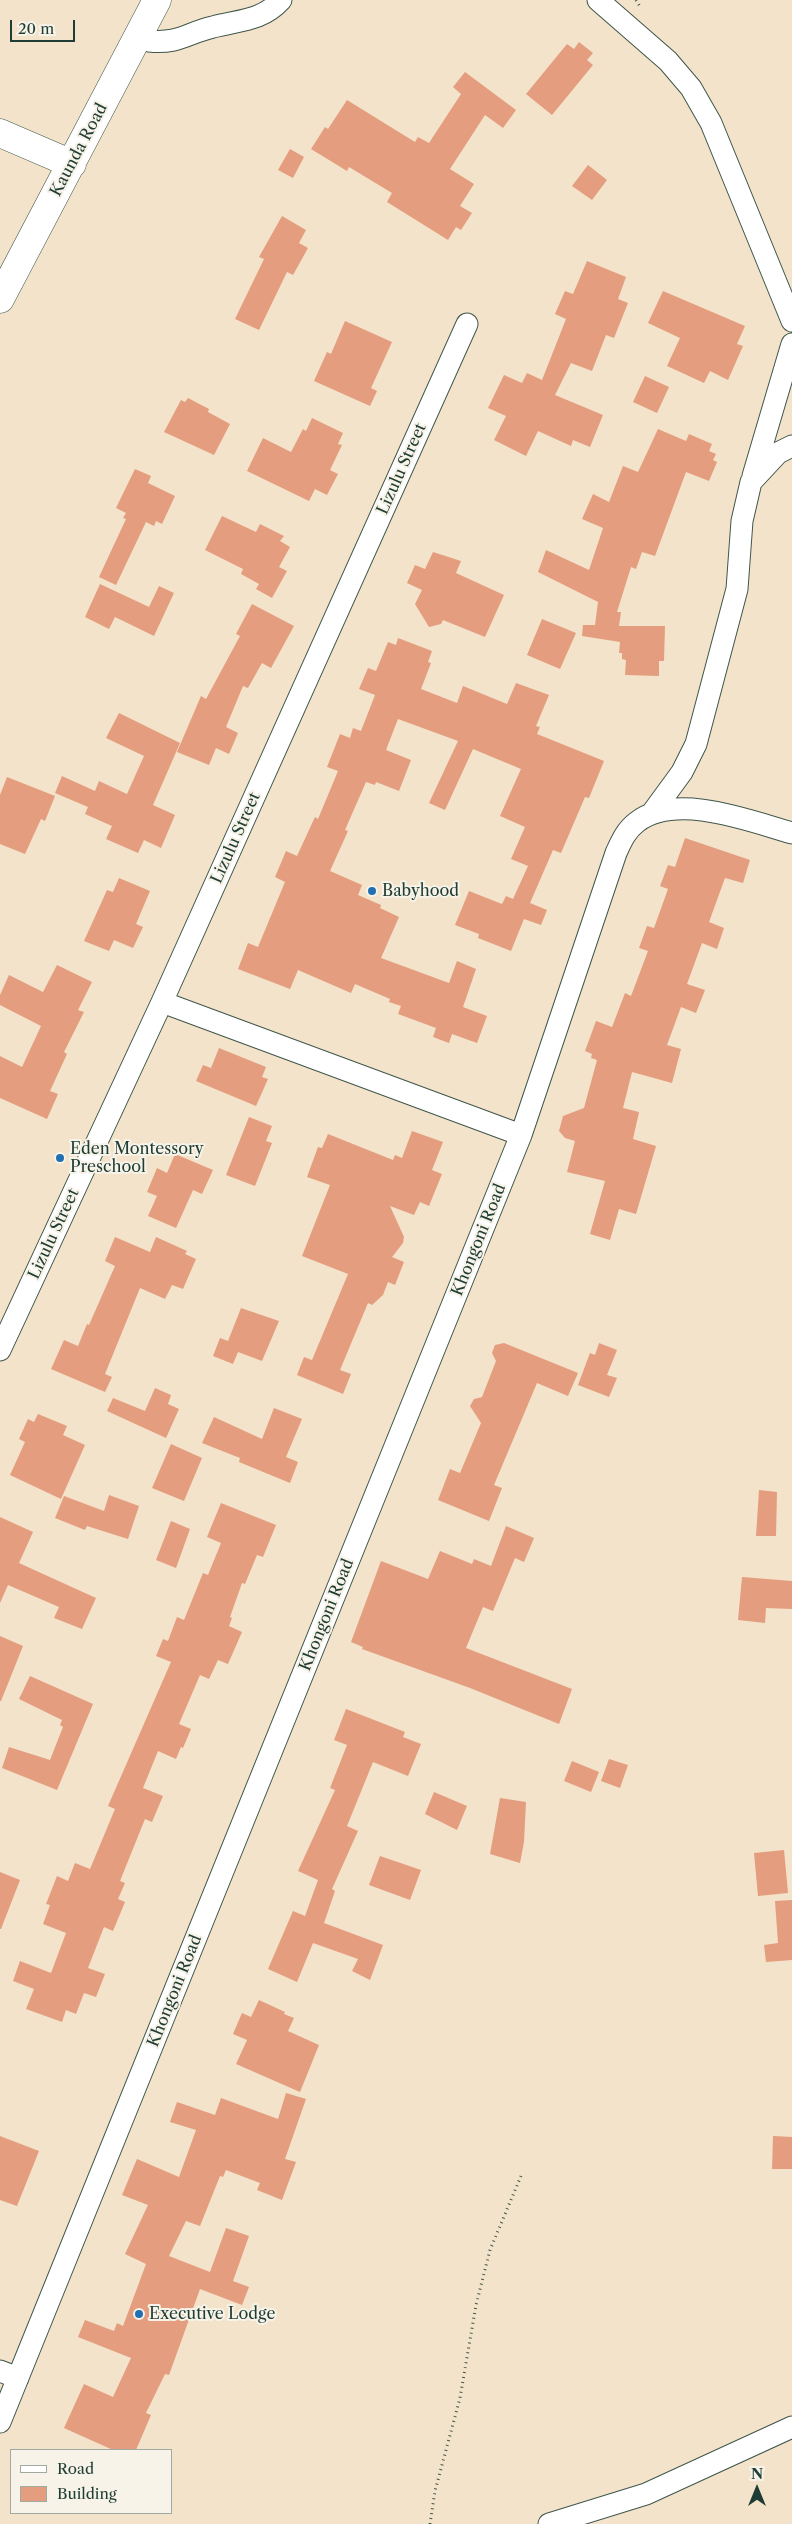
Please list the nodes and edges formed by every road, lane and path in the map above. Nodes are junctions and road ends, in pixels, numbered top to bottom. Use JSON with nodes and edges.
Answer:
{"nodes":[{"id":1,"x":157,"y":0,"type":"edge"},
{"id":2,"x":281,"y":0,"type":"edge"},
{"id":3,"x":598,"y":0,"type":"edge"},
{"id":4,"x":140,"y":31,"type":"junction"},
{"id":5,"x":0,"y":133,"type":"edge"},
{"id":6,"x":72,"y":164,"type":"junction"},
{"id":7,"x":0,"y":299,"type":"edge"},
{"id":8,"x":792,"y":321,"type":"edge"},
{"id":9,"x":467,"y":324,"type":"dead end"},
{"id":10,"x":792,"y":344,"type":"edge"},
{"id":11,"x":792,"y":446,"type":"edge"},
{"id":12,"x":751,"y":482,"type":"junction"},
{"id":13,"x":652,"y":813,"type":"junction"},
{"id":14,"x":792,"y":833,"type":"edge"},
{"id":15,"x":162,"y":1002,"type":"junction"},
{"id":16,"x":521,"y":1136,"type":"junction"},
{"id":17,"x":0,"y":1350,"type":"edge"},
{"id":18,"x":521,"y":2176,"type":"dead end"},
{"id":19,"x":9,"y":2375,"type":"edge"},
{"id":20,"x":0,"y":2422,"type":"edge"},
{"id":21,"x":792,"y":2427,"type":"edge"},
{"id":22,"x":430,"y":2524,"type":"edge"},
{"id":23,"x":549,"y":2524,"type":"edge"}],
"edges":[{"from":1,"to":4,"type":"main road","name":"Kaunda Road"},
{"from":2,"to":4,"type":"street"},
{"from":3,"to":8,"type":"street"},
{"from":4,"to":6,"type":"main road","name":"Kaunda Road"},
{"from":5,"to":6,"type":"main road"},
{"from":6,"to":7,"type":"main road","name":"Kaunda Road"},
{"from":9,"to":15,"type":"street","name":"Lizulu Street"},
{"from":10,"to":12,"type":"street"},
{"from":11,"to":12,"type":"street"},
{"from":12,"to":13,"type":"street"},
{"from":13,"to":14,"type":"street"},
{"from":13,"to":16,"type":"street","name":"Khongoni Road"},
{"from":15,"to":16,"type":"street"},
{"from":15,"to":17,"type":"street","name":"Lizulu Street"},
{"from":16,"to":19,"type":"street","name":"Khongoni Road"},
{"from":18,"to":22,"type":"path"},
{"from":19,"to":20,"type":"street","name":"Khongoni Road"},
{"from":21,"to":23,"type":"street"}]}
